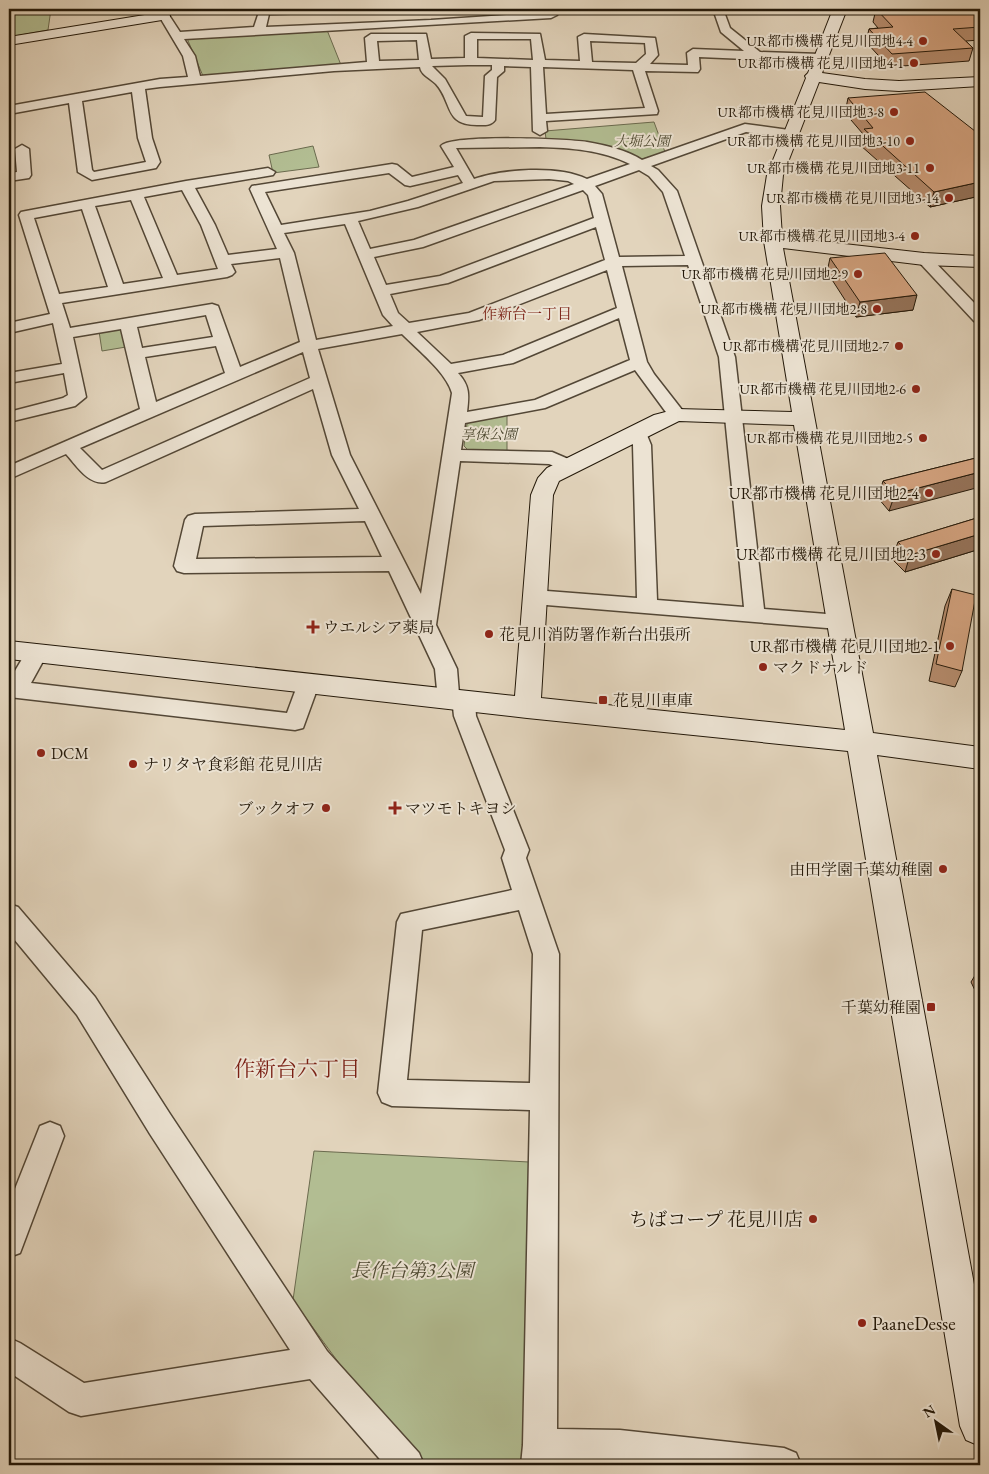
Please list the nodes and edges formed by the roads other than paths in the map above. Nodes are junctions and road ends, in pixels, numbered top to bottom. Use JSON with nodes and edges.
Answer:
{"nodes":[{"id":1,"x":356,"y":9,"type":"edge"},
{"id":2,"x":414,"y":9,"type":"edge"},
{"id":3,"x":718,"y":9,"type":"edge"},
{"id":4,"x":840,"y":9,"type":"edge"},
{"id":5,"x":162,"y":12,"type":"edge"},
{"id":6,"x":532,"y":12,"type":"edge"},
{"id":7,"x":550,"y":15,"type":"dead end"},
{"id":8,"x":414,"y":24,"type":"junction"},
{"id":9,"x":260,"y":30,"type":"junction"},
{"id":10,"x":176,"y":36,"type":"junction"},
{"id":11,"x":9,"y":41,"type":"edge"},
{"id":12,"x":756,"y":55,"type":"junction"},
{"id":13,"x":820,"y":58,"type":"junction"},
{"id":14,"x":471,"y":62,"type":"junction"},
{"id":15,"x":498,"y":62,"type":"junction"},
{"id":16,"x":424,"y":63,"type":"junction"},
{"id":17,"x":538,"y":63,"type":"junction"},
{"id":18,"x":373,"y":65,"type":"junction"},
{"id":19,"x":586,"y":65,"type":"junction"},
{"id":20,"x":638,"y":68,"type":"junction"},
{"id":21,"x":812,"y":76,"type":"junction"},
{"id":22,"x":195,"y":79,"type":"junction"},
{"id":23,"x":980,"y":81,"type":"edge"},
{"id":24,"x":138,"y":87,"type":"junction"},
{"id":25,"x":75,"y":98,"type":"junction"},
{"id":26,"x":9,"y":110,"type":"edge"},
{"id":27,"x":539,"y":118,"type":"junction"},
{"id":28,"x":789,"y":134,"type":"junction"},
{"id":29,"x":541,"y":142,"type":"junction"},
{"id":30,"x":22,"y":149,"type":"dead end"},
{"id":31,"x":641,"y":164,"type":"junction"},
{"id":32,"x":268,"y":172,"type":"dead end"},
{"id":33,"x":9,"y":177,"type":"edge"},
{"id":34,"x":466,"y":177,"type":"junction"},
{"id":35,"x":585,"y":184,"type":"junction"},
{"id":36,"x":186,"y":185,"type":"junction"},
{"id":37,"x":136,"y":194,"type":"junction"},
{"id":38,"x":87,"y":204,"type":"junction"},
{"id":39,"x":350,"y":219,"type":"junction"},
{"id":40,"x":603,"y":220,"type":"junction"},
{"id":41,"x":277,"y":230,"type":"junction"},
{"id":42,"x":774,"y":241,"type":"junction"},
{"id":43,"x":286,"y":253,"type":"junction"},
{"id":44,"x":364,"y":254,"type":"junction"},
{"id":45,"x":924,"y":259,"type":"junction"},
{"id":46,"x":222,"y":260,"type":"junction"},
{"id":47,"x":692,"y":260,"type":"junction"},
{"id":48,"x":980,"y":261,"type":"edge"},
{"id":49,"x":613,"y":262,"type":"junction"},
{"id":50,"x":172,"y":280,"type":"junction"},
{"id":51,"x":117,"y":289,"type":"junction"},
{"id":52,"x":380,"y":291,"type":"junction"},
{"id":53,"x":54,"y":300,"type":"junction"},
{"id":54,"x":625,"y":310,"type":"junction"},
{"id":55,"x":59,"y":317,"type":"junction"},
{"id":56,"x":980,"y":318,"type":"edge"},
{"id":57,"x":128,"y":323,"type":"junction"},
{"id":58,"x":9,"y":328,"type":"edge"},
{"id":59,"x":404,"y":330,"type":"junction"},
{"id":60,"x":64,"y":334,"type":"junction"},
{"id":61,"x":222,"y":340,"type":"junction"},
{"id":62,"x":309,"y":345,"type":"junction"},
{"id":63,"x":135,"y":354,"type":"junction"},
{"id":64,"x":639,"y":362,"type":"junction"},
{"id":65,"x":71,"y":367,"type":"junction"},
{"id":66,"x":447,"y":370,"type":"junction"},
{"id":67,"x":234,"y":374,"type":"junction"},
{"id":68,"x":9,"y":378,"type":"edge"},
{"id":69,"x":320,"y":380,"type":"junction"},
{"id":70,"x":149,"y":412,"type":"junction"},
{"id":71,"x":677,"y":416,"type":"junction"},
{"id":72,"x":734,"y":416,"type":"junction"},
{"id":73,"x":9,"y":417,"type":"edge"},
{"id":74,"x":458,"y":419,"type":"junction"},
{"id":75,"x":804,"y":419,"type":"junction"},
{"id":76,"x":638,"y":432,"type":"junction"},
{"id":77,"x":68,"y":446,"type":"junction"},
{"id":78,"x":452,"y":455,"type":"junction"},
{"id":79,"x":568,"y":465,"type":"junction"},
{"id":80,"x":9,"y":473,"type":"edge"},
{"id":81,"x":372,"y":515,"type":"junction"},
{"id":82,"x":395,"y":564,"type":"junction"},
{"id":83,"x":534,"y":596,"type":"junction"},
{"id":84,"x":647,"y":606,"type":"junction"},
{"id":85,"x":755,"y":616,"type":"junction"},
{"id":86,"x":839,"y":622,"type":"junction"},
{"id":87,"x":426,"y":625,"type":"junction"},
{"id":88,"x":9,"y":650,"type":"edge"},
{"id":89,"x":36,"y":654,"type":"junction"},
{"id":90,"x":308,"y":684,"type":"junction"},
{"id":91,"x":12,"y":689,"type":"edge"},
{"id":92,"x":456,"y":700,"type":"junction"},
{"id":93,"x":527,"y":708,"type":"junction"},
{"id":94,"x":860,"y":742,"type":"junction"},
{"id":95,"x":980,"y":758,"type":"edge"},
{"id":96,"x":527,"y":898,"type":"junction"},
{"id":97,"x":9,"y":915,"type":"edge"},
{"id":98,"x":544,"y":1097,"type":"junction"},
{"id":99,"x":50,"y":1136,"type":"dead end"},
{"id":100,"x":9,"y":1242,"type":"edge"},
{"id":101,"x":9,"y":1354,"type":"edge"},
{"id":102,"x":316,"y":1362,"type":"junction"},
{"id":103,"x":980,"y":1426,"type":"edge"},
{"id":104,"x":539,"y":1455,"type":"edge"},
{"id":105,"x":407,"y":1465,"type":"edge"},
{"id":106,"x":784,"y":1465,"type":"edge"}],
"edges":[{"from":1,"to":9,"type":"street"},
{"from":2,"to":8,"type":"street"},
{"from":3,"to":12,"type":"street"},
{"from":4,"to":13,"type":"street"},
{"from":5,"to":10,"type":"street"},
{"from":5,"to":11,"type":"street"},
{"from":6,"to":7,"type":"street"},
{"from":6,"to":8,"type":"street"},
{"from":8,"to":9,"type":"street"},
{"from":9,"to":10,"type":"street"},
{"from":10,"to":22,"type":"street"},
{"from":12,"to":13,"type":"street"},
{"from":12,"to":20,"type":"street"},
{"from":13,"to":21,"type":"street"},
{"from":14,"to":15,"type":"street"},
{"from":14,"to":16,"type":"street"},
{"from":14,"to":17,"type":"street"},
{"from":15,"to":16,"type":"street"},
{"from":15,"to":17,"type":"street"},
{"from":16,"to":18,"type":"street"},
{"from":16,"to":18,"type":"street"},
{"from":17,"to":19,"type":"street"},
{"from":17,"to":27,"type":"street"},
{"from":18,"to":22,"type":"street"},
{"from":19,"to":20,"type":"street"},
{"from":19,"to":20,"type":"street"},
{"from":20,"to":27,"type":"street"},
{"from":21,"to":23,"type":"street"},
{"from":21,"to":28,"type":"street"},
{"from":22,"to":24,"type":"street"},
{"from":24,"to":25,"type":"street"},
{"from":24,"to":25,"type":"street"},
{"from":25,"to":26,"type":"street"},
{"from":27,"to":29,"type":"street"},
{"from":28,"to":31,"type":"street"},
{"from":28,"to":42,"type":"street"},
{"from":29,"to":31,"type":"street"},
{"from":29,"to":34,"type":"street"},
{"from":30,"to":33,"type":"street"},
{"from":31,"to":35,"type":"street"},
{"from":31,"to":47,"type":"street"},
{"from":32,"to":36,"type":"street"},
{"from":34,"to":35,"type":"street"},
{"from":34,"to":39,"type":"street"},
{"from":34,"to":41,"type":"street"},
{"from":35,"to":40,"type":"street"},
{"from":35,"to":44,"type":"street"},
{"from":36,"to":37,"type":"street"},
{"from":36,"to":46,"type":"street"},
{"from":37,"to":38,"type":"street"},
{"from":37,"to":50,"type":"street"},
{"from":38,"to":51,"type":"street"},
{"from":38,"to":53,"type":"street"},
{"from":39,"to":41,"type":"street"},
{"from":39,"to":44,"type":"street"},
{"from":40,"to":49,"type":"street"},
{"from":40,"to":52,"type":"street"},
{"from":41,"to":43,"type":"street"},
{"from":42,"to":45,"type":"street"},
{"from":42,"to":75,"type":"street"},
{"from":43,"to":46,"type":"street"},
{"from":43,"to":62,"type":"street"},
{"from":44,"to":52,"type":"street"},
{"from":45,"to":48,"type":"street"},
{"from":45,"to":56,"type":"street"},
{"from":46,"to":50,"type":"street"},
{"from":47,"to":49,"type":"street"},
{"from":47,"to":72,"type":"street"},
{"from":49,"to":54,"type":"street"},
{"from":49,"to":59,"type":"street"},
{"from":50,"to":51,"type":"street"},
{"from":51,"to":53,"type":"street"},
{"from":52,"to":59,"type":"street"},
{"from":53,"to":55,"type":"street"},
{"from":54,"to":64,"type":"street"},
{"from":54,"to":66,"type":"street"},
{"from":55,"to":58,"type":"street"},
{"from":55,"to":60,"type":"street"},
{"from":57,"to":60,"type":"street"},
{"from":57,"to":61,"type":"street"},
{"from":57,"to":63,"type":"street"},
{"from":59,"to":62,"type":"street"},
{"from":59,"to":66,"type":"street"},
{"from":60,"to":65,"type":"street"},
{"from":61,"to":63,"type":"street"},
{"from":61,"to":67,"type":"street"},
{"from":62,"to":67,"type":"street"},
{"from":62,"to":69,"type":"street"},
{"from":63,"to":70,"type":"street"},
{"from":64,"to":71,"type":"street"},
{"from":64,"to":74,"type":"street"},
{"from":65,"to":68,"type":"street"},
{"from":65,"to":73,"type":"street"},
{"from":66,"to":74,"type":"street"},
{"from":67,"to":70,"type":"street"},
{"from":69,"to":77,"type":"street"},
{"from":69,"to":81,"type":"street"},
{"from":70,"to":77,"type":"street"},
{"from":71,"to":72,"type":"street"},
{"from":71,"to":76,"type":"street"},
{"from":72,"to":75,"type":"street"},
{"from":72,"to":85,"type":"street"},
{"from":74,"to":78,"type":"street"},
{"from":75,"to":86,"type":"street"},
{"from":76,"to":79,"type":"street"},
{"from":76,"to":84,"type":"street"},
{"from":77,"to":80,"type":"street"},
{"from":78,"to":79,"type":"street"},
{"from":78,"to":87,"type":"street"},
{"from":79,"to":83,"type":"street"},
{"from":81,"to":82,"type":"street"},
{"from":81,"to":82,"type":"street"},
{"from":82,"to":87,"type":"street"},
{"from":83,"to":84,"type":"street"},
{"from":83,"to":93,"type":"street"},
{"from":84,"to":85,"type":"street"},
{"from":85,"to":86,"type":"street"},
{"from":86,"to":94,"type":"street"},
{"from":87,"to":92,"type":"street"},
{"from":88,"to":89,"type":"street"},
{"from":89,"to":90,"type":"street"},
{"from":89,"to":91,"type":"street"},
{"from":90,"to":91,"type":"street"},
{"from":90,"to":92,"type":"street"},
{"from":92,"to":93,"type":"street"},
{"from":92,"to":96,"type":"street"},
{"from":93,"to":94,"type":"street"},
{"from":94,"to":95,"type":"street"},
{"from":94,"to":103,"type":"street"},
{"from":96,"to":98,"type":"street"},
{"from":96,"to":98,"type":"street"},
{"from":97,"to":102,"type":"street"},
{"from":98,"to":104,"type":"street"},
{"from":99,"to":100,"type":"street"},
{"from":101,"to":102,"type":"street"},
{"from":102,"to":105,"type":"street"},
{"from":104,"to":106,"type":"street"}]}
